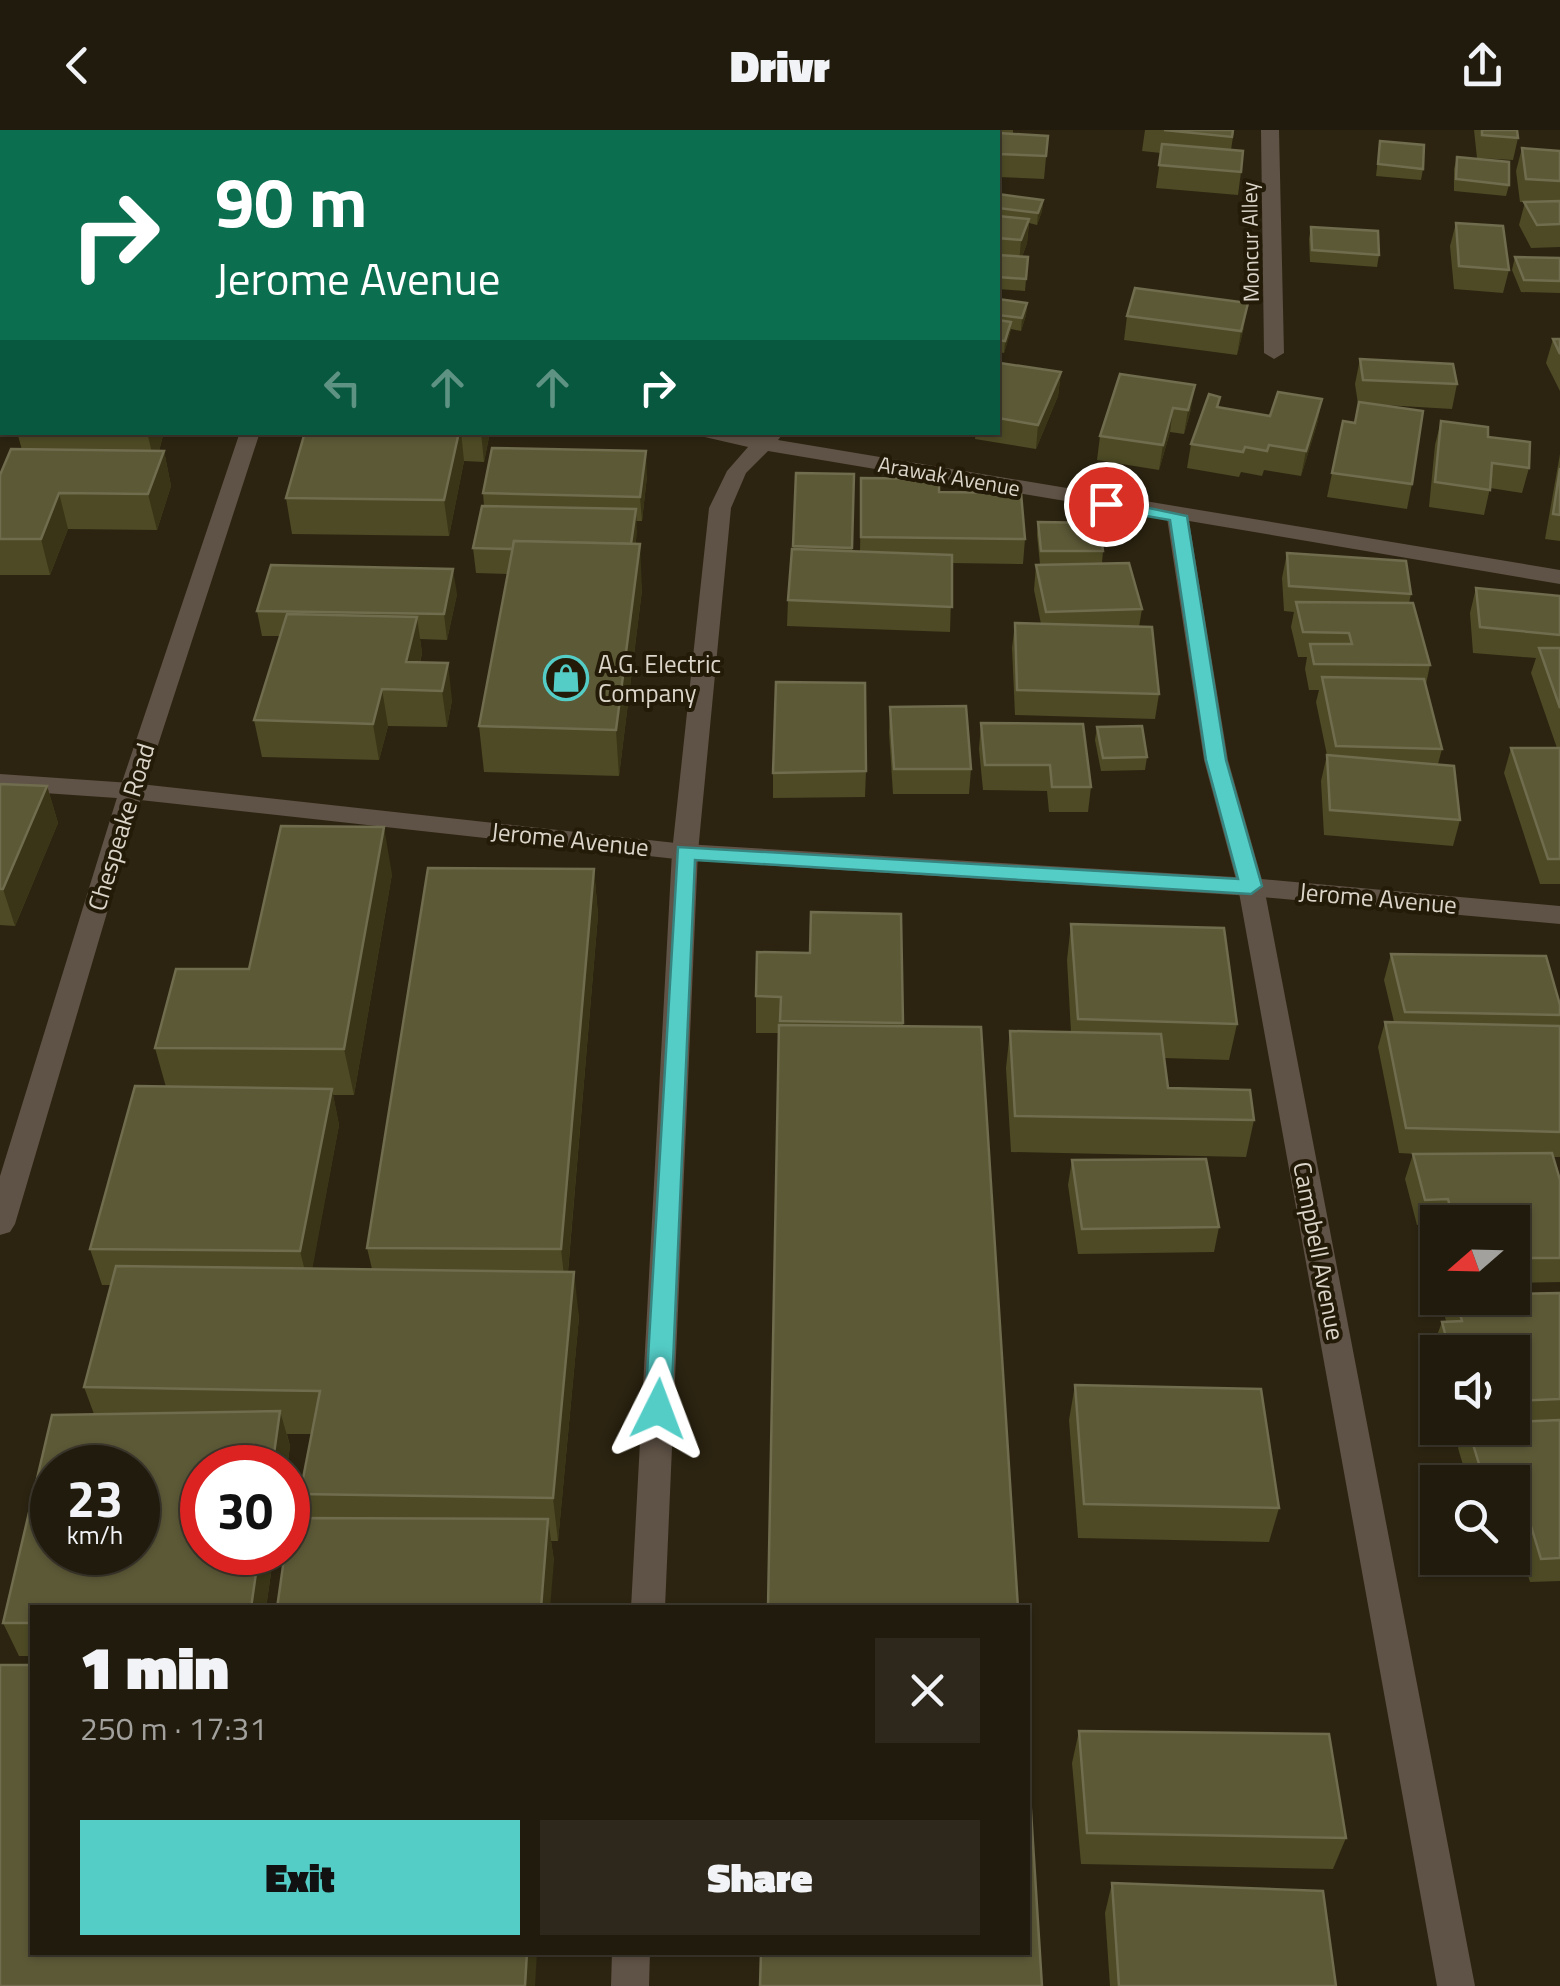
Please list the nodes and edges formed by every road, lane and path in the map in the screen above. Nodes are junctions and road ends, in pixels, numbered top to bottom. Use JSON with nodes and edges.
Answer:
{"nodes":[{"id":1,"x":1270,"y":130,"type":"edge"},
{"id":2,"x":1274,"y":353,"type":"dead end"},
{"id":3,"x":249,"y":435,"type":"edge"},
{"id":4,"x":726,"y":435,"type":"edge"},
{"id":5,"x":770,"y":439,"type":"edge"},
{"id":6,"x":1178,"y":516,"type":"junction"},
{"id":7,"x":1560,"y":577,"type":"edge"},
{"id":8,"x":0,"y":782,"type":"edge"},
{"id":9,"x":131,"y":792,"type":"junction"},
{"id":10,"x":685,"y":852,"type":"junction"},
{"id":11,"x":1251,"y":886,"type":"junction"},
{"id":12,"x":1560,"y":915,"type":"edge"},
{"id":13,"x":0,"y":1224,"type":"edge"},
{"id":14,"x":648,"y":1605,"type":"edge"},
{"id":15,"x":632,"y":1955,"type":"edge"},
{"id":16,"x":630,"y":1986,"type":"edge"},
{"id":17,"x":1456,"y":1986,"type":"edge"}],
"edges":[{"from":1,"to":2,"type":"street","name":"Moncur Alley"},
{"from":3,"to":9,"type":"street","name":"Chespeake Road"},
{"from":4,"to":5,"type":"street","name":"Arawak Avenue"},
{"from":5,"to":6,"type":"street","name":"Arawak Avenue"},
{"from":5,"to":10,"type":"street"},
{"from":6,"to":7,"type":"street","name":"Arawak Avenue"},
{"from":6,"to":11,"type":"street","name":"Campbell Avenue"},
{"from":8,"to":9,"type":"street","name":"Jerome Avenue"},
{"from":9,"to":10,"type":"street","name":"Jerome Avenue"},
{"from":9,"to":13,"type":"street","name":"Chespeake Road"},
{"from":10,"to":11,"type":"street","name":"Jerome Avenue"},
{"from":10,"to":14,"type":"street"},
{"from":11,"to":12,"type":"street","name":"Jerome Avenue"},
{"from":11,"to":17,"type":"street","name":"Campbell Avenue"},
{"from":15,"to":16,"type":"street"}]}
